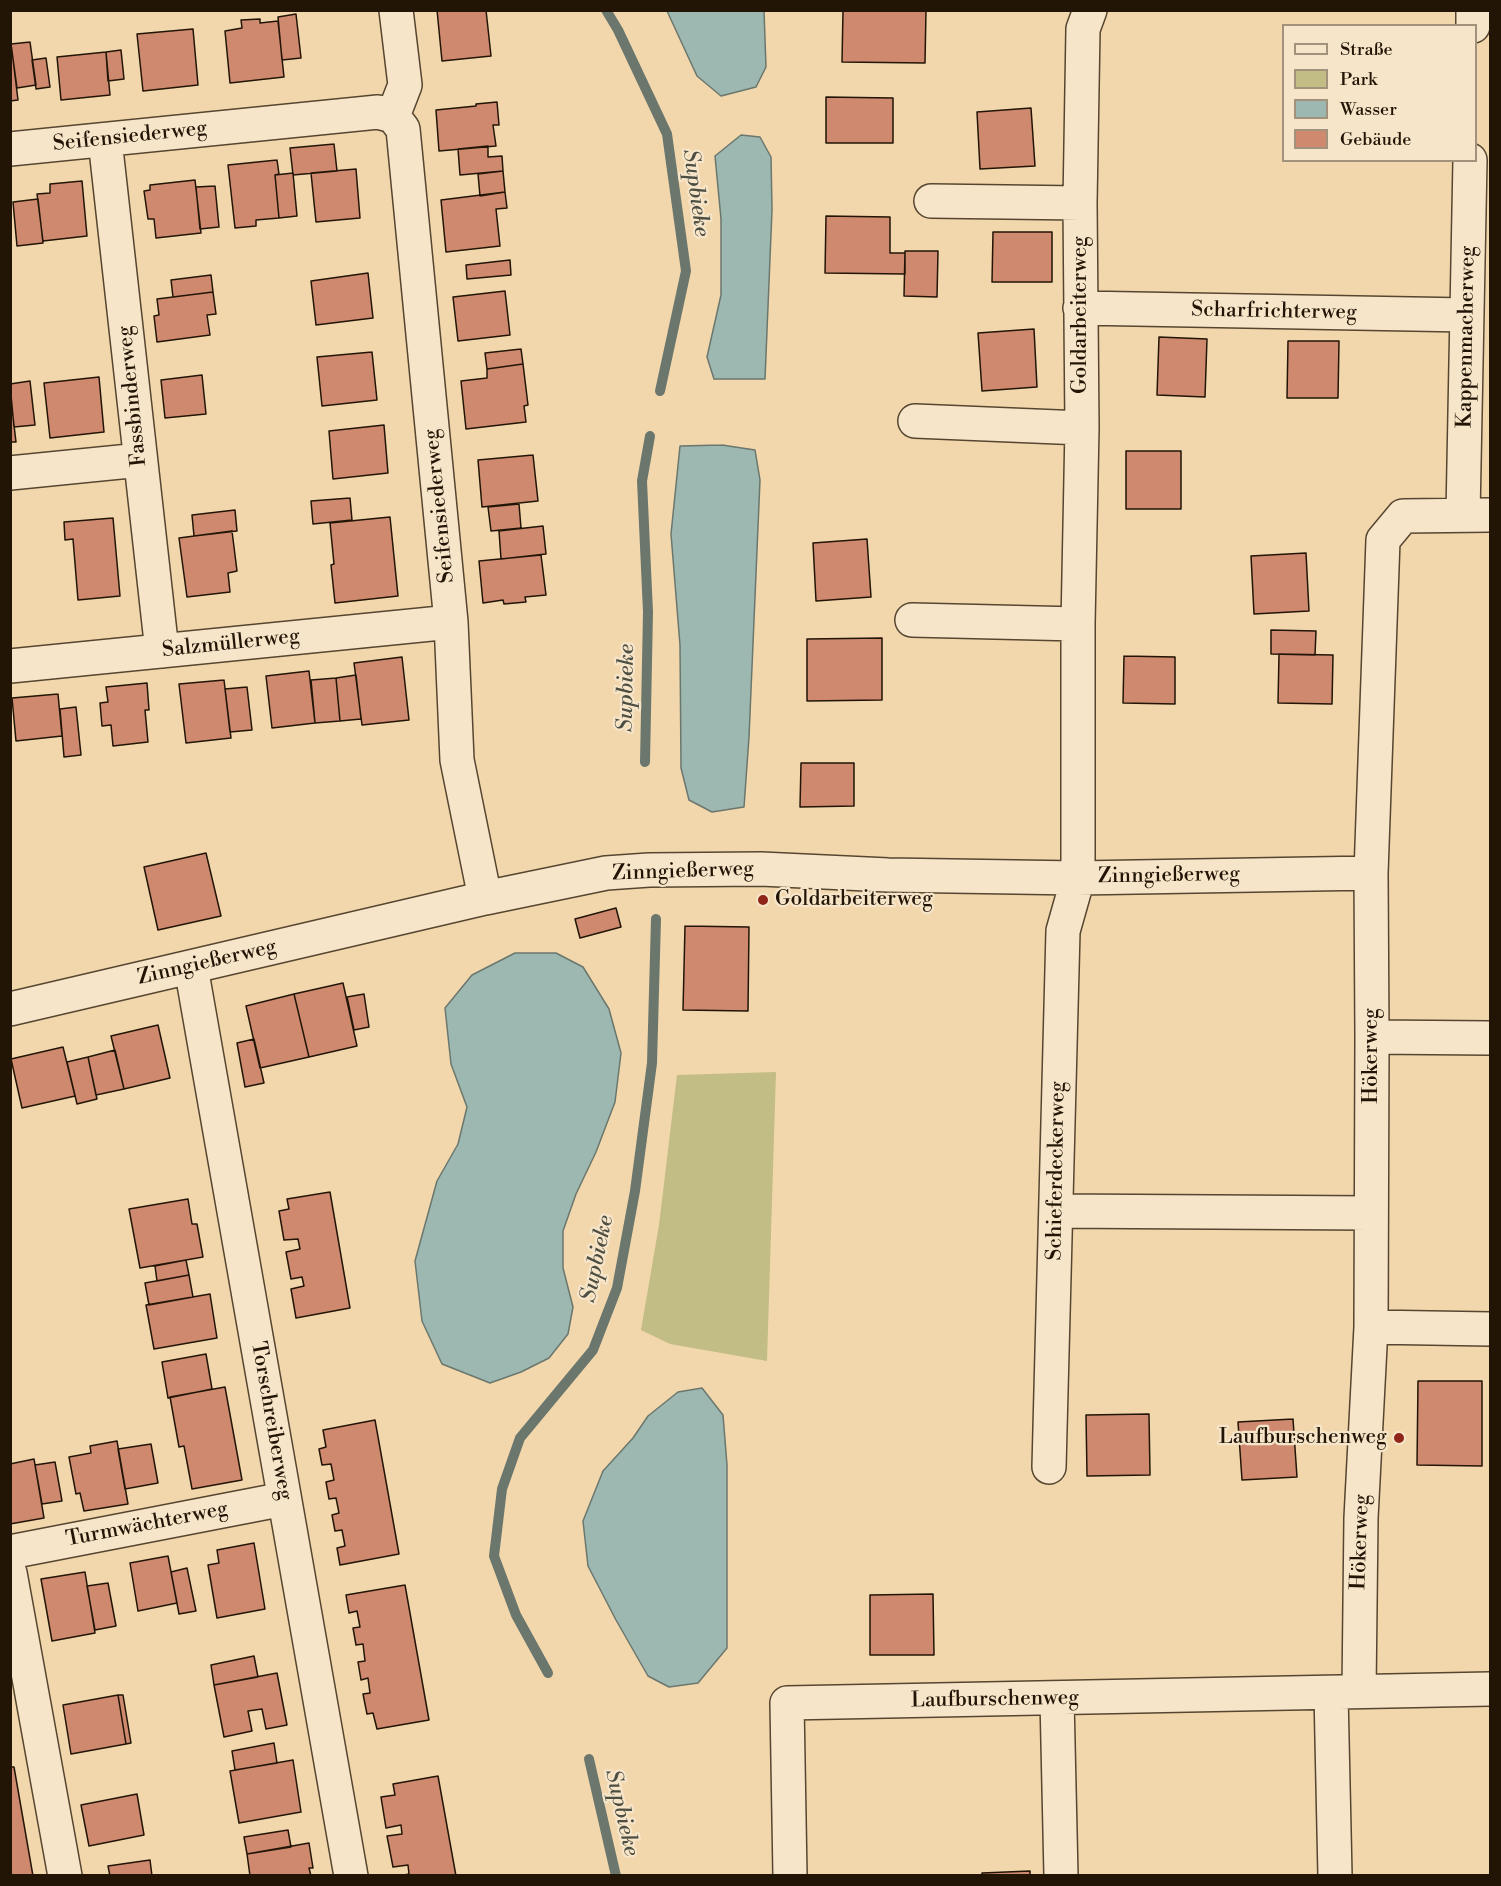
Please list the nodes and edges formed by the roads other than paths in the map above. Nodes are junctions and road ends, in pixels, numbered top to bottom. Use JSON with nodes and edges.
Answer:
{"nodes":[{"id":1,"x":396,"y":10,"type":"edge"},
{"id":2,"x":1090,"y":10,"type":"edge"},
{"id":3,"x":393,"y":116,"type":"junction"},
{"id":4,"x":105,"y":140,"type":"junction"},
{"id":5,"x":10,"y":150,"type":"edge"},
{"id":6,"x":1470,"y":162,"type":"edge"},
{"id":7,"x":931,"y":201,"type":"dead end"},
{"id":8,"x":1080,"y":203,"type":"junction"},
{"id":9,"x":1080,"y":308,"type":"junction"},
{"id":10,"x":1467,"y":315,"type":"junction"},
{"id":11,"x":915,"y":422,"type":"dead end"},
{"id":12,"x":1082,"y":428,"type":"junction"},
{"id":13,"x":140,"y":460,"type":"junction"},
{"id":14,"x":10,"y":473,"type":"edge"},
{"id":15,"x":1477,"y":514,"type":"edge"},
{"id":16,"x":912,"y":620,"type":"dead end"},
{"id":17,"x":451,"y":622,"type":"junction"},
{"id":18,"x":1078,"y":624,"type":"junction"},
{"id":19,"x":162,"y":651,"type":"junction"},
{"id":20,"x":10,"y":666,"type":"edge"},
{"id":21,"x":1371,"y":873,"type":"junction"},
{"id":22,"x":1078,"y":878,"type":"junction"},
{"id":23,"x":485,"y":898,"type":"junction"},
{"id":24,"x":191,"y":967,"type":"junction"},
{"id":25,"x":10,"y":1009,"type":"edge"},
{"id":26,"x":1372,"y":1037,"type":"junction"},
{"id":27,"x":1491,"y":1038,"type":"edge"},
{"id":28,"x":1056,"y":1211,"type":"junction"},
{"id":29,"x":1370,"y":1213,"type":"junction"},
{"id":30,"x":1371,"y":1327,"type":"junction"},
{"id":31,"x":1491,"y":1329,"type":"edge"},
{"id":32,"x":1049,"y":1467,"type":"dead end"},
{"id":33,"x":284,"y":1499,"type":"junction"},
{"id":34,"x":10,"y":1552,"type":"edge"},
{"id":35,"x":10,"y":1573,"type":"edge"},
{"id":36,"x":1491,"y":1689,"type":"edge"},
{"id":37,"x":1345,"y":1692,"type":"junction"},
{"id":38,"x":1057,"y":1699,"type":"junction"},
{"id":39,"x":65,"y":1875,"type":"edge"},
{"id":40,"x":351,"y":1875,"type":"edge"},
{"id":41,"x":790,"y":1875,"type":"edge"},
{"id":42,"x":1061,"y":1875,"type":"edge"},
{"id":43,"x":1335,"y":1875,"type":"edge"}],
"edges":[{"from":1,"to":3,"type":"street"},
{"from":2,"to":8,"type":"street","name":"Goldarbeiterweg"},
{"from":3,"to":4,"type":"street","name":"Seifensiederweg"},
{"from":3,"to":17,"type":"street","name":"Seifensiederweg"},
{"from":4,"to":5,"type":"street","name":"Seifensiederweg"},
{"from":4,"to":13,"type":"street","name":"Fassbinderweg"},
{"from":6,"to":10,"type":"street","name":"Kappenmacherweg"},
{"from":7,"to":8,"type":"street"},
{"from":8,"to":9,"type":"street","name":"Goldarbeiterweg"},
{"from":9,"to":10,"type":"street","name":"Scharfrichterweg"},
{"from":9,"to":12,"type":"street","name":"Goldarbeiterweg"},
{"from":10,"to":15,"type":"street","name":"Kappenmacherweg"},
{"from":11,"to":12,"type":"street"},
{"from":12,"to":18,"type":"street","name":"Goldarbeiterweg"},
{"from":13,"to":14,"type":"street"},
{"from":13,"to":19,"type":"street","name":"Fassbinderweg"},
{"from":15,"to":21,"type":"street","name":"Hökerweg"},
{"from":16,"to":18,"type":"street"},
{"from":17,"to":19,"type":"street","name":"Salzmüllerweg"},
{"from":17,"to":23,"type":"street","name":"Seifensiederweg"},
{"from":18,"to":22,"type":"street","name":"Goldarbeiterweg"},
{"from":19,"to":20,"type":"street","name":"Salzmüllerweg"},
{"from":21,"to":22,"type":"street","name":"Zinngießerweg"},
{"from":21,"to":26,"type":"street","name":"Hökerweg"},
{"from":22,"to":23,"type":"street","name":"Zinngießerweg"},
{"from":22,"to":28,"type":"street","name":"Schieferdeckerweg"},
{"from":23,"to":24,"type":"street","name":"Zinngießerweg"},
{"from":24,"to":25,"type":"street","name":"Zinngießerweg"},
{"from":24,"to":33,"type":"street","name":"Torschreiberweg"},
{"from":26,"to":27,"type":"street"},
{"from":26,"to":29,"type":"street","name":"Hökerweg"},
{"from":28,"to":29,"type":"street"},
{"from":28,"to":32,"type":"street","name":"Schieferdeckerweg"},
{"from":29,"to":30,"type":"street","name":"Hökerweg"},
{"from":30,"to":31,"type":"street"},
{"from":30,"to":37,"type":"street","name":"Hökerweg"},
{"from":33,"to":34,"type":"street","name":"Turmwächterweg"},
{"from":33,"to":40,"type":"street","name":"Torschreiberweg"},
{"from":35,"to":39,"type":"street"},
{"from":36,"to":37,"type":"street","name":"Laufburschenweg"},
{"from":37,"to":38,"type":"street","name":"Laufburschenweg"},
{"from":37,"to":43,"type":"street","name":"Hökerweg"},
{"from":38,"to":41,"type":"street","name":"Laufburschenweg"},
{"from":38,"to":42,"type":"street"}]}
